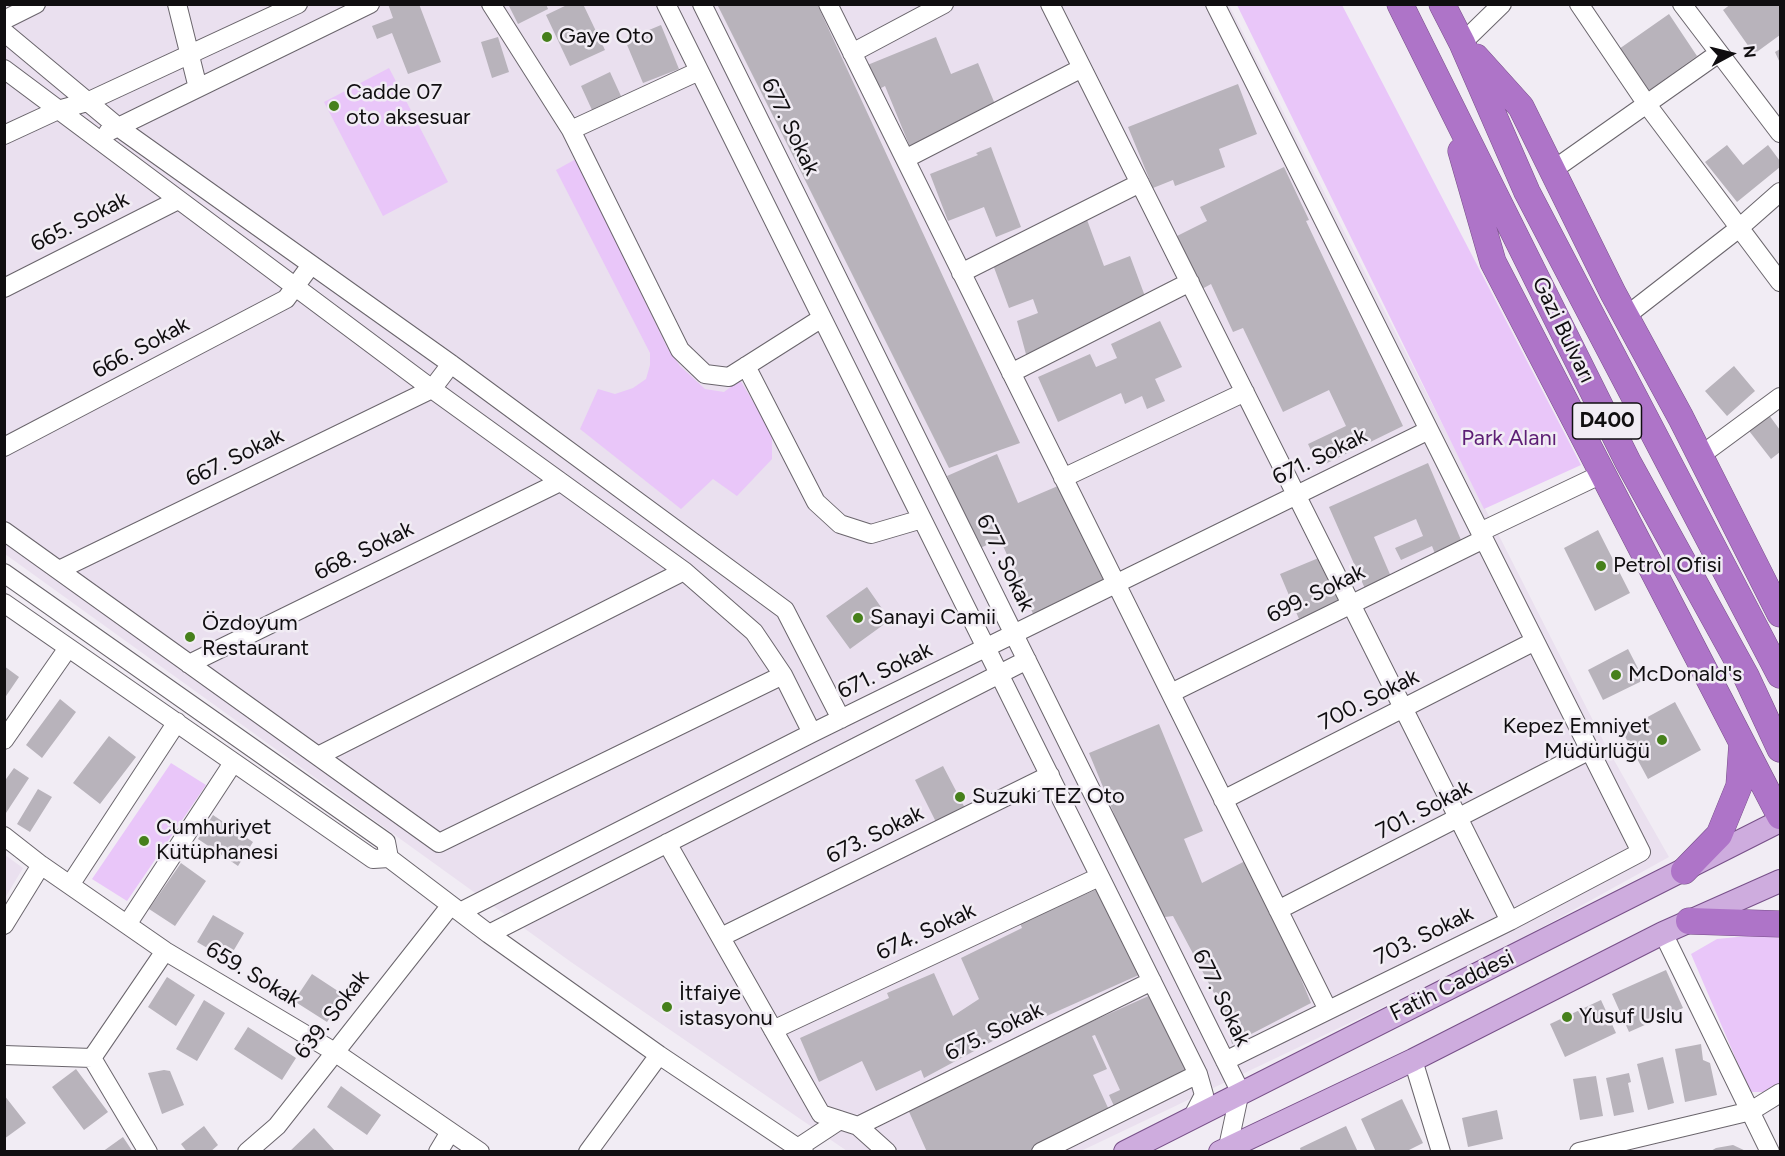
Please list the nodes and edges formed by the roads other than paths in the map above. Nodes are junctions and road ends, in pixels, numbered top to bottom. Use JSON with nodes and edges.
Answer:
{"nodes":[{"id":1,"x":36,"y":4,"type":"edge"},
{"id":2,"x":177,"y":4,"type":"edge"},
{"id":3,"x":298,"y":4,"type":"edge"},
{"id":4,"x":370,"y":4,"type":"edge"},
{"id":5,"x":491,"y":4,"type":"edge"},
{"id":6,"x":666,"y":4,"type":"edge"},
{"id":7,"x":702,"y":4,"type":"edge"},
{"id":8,"x":828,"y":4,"type":"edge"},
{"id":9,"x":944,"y":4,"type":"edge"},
{"id":10,"x":1050,"y":4,"type":"edge"},
{"id":11,"x":1215,"y":4,"type":"edge"},
{"id":12,"x":1400,"y":4,"type":"edge"},
{"id":13,"x":1442,"y":4,"type":"edge"},
{"id":14,"x":1449,"y":4,"type":"edge"},
{"id":15,"x":1502,"y":4,"type":"edge"},
{"id":16,"x":1579,"y":4,"type":"edge"},
{"id":17,"x":1682,"y":4,"type":"edge"},
{"id":18,"x":4,"y":20,"type":"edge"},
{"id":19,"x":4,"y":32,"type":"edge"},
{"id":20,"x":1462,"y":42,"type":"junction"},
{"id":21,"x":852,"y":53,"type":"junction"},
{"id":22,"x":1719,"y":53,"type":"junction"},
{"id":23,"x":189,"y":56,"type":"junction"},
{"id":24,"x":1082,"y":68,"type":"junction"},
{"id":25,"x":4,"y":69,"type":"edge"},
{"id":26,"x":699,"y":71,"type":"junction"},
{"id":27,"x":198,"y":88,"type":"junction"},
{"id":28,"x":1443,"y":88,"type":"junction"},
{"id":29,"x":87,"y":102,"type":"junction"},
{"id":30,"x":1648,"y":106,"type":"junction"},
{"id":31,"x":58,"y":110,"type":"junction"},
{"id":32,"x":117,"y":127,"type":"junction"},
{"id":33,"x":571,"y":130,"type":"junction"},
{"id":34,"x":1780,"y":133,"type":"edge"},
{"id":35,"x":4,"y":135,"type":"edge"},
{"id":36,"x":96,"y":138,"type":"junction"},
{"id":37,"x":905,"y":159,"type":"junction"},
{"id":38,"x":1553,"y":170,"type":"junction"},
{"id":39,"x":1140,"y":183,"type":"junction"},
{"id":40,"x":1780,"y":192,"type":"edge"},
{"id":41,"x":178,"y":200,"type":"junction"},
{"id":42,"x":1738,"y":229,"type":"junction"},
{"id":43,"x":311,"y":265,"type":"junction"},
{"id":44,"x":961,"y":273,"type":"junction"},
{"id":45,"x":1190,"y":282,"type":"junction"},
{"id":46,"x":1780,"y":282,"type":"edge"},
{"id":47,"x":4,"y":288,"type":"edge"},
{"id":48,"x":296,"y":288,"type":"junction"},
{"id":49,"x":1626,"y":316,"type":"junction"},
{"id":50,"x":822,"y":318,"type":"junction"},
{"id":51,"x":451,"y":364,"type":"junction"},
{"id":52,"x":746,"y":366,"type":"junction"},
{"id":53,"x":1011,"y":373,"type":"junction"},
{"id":54,"x":432,"y":389,"type":"junction"},
{"id":55,"x":1245,"y":392,"type":"junction"},
{"id":56,"x":1780,"y":397,"type":"edge"},
{"id":57,"x":1429,"y":430,"type":"junction"},
{"id":58,"x":4,"y":447,"type":"edge"},
{"id":59,"x":1700,"y":456,"type":"junction"},
{"id":60,"x":1604,"y":473,"type":"junction"},
{"id":61,"x":1063,"y":478,"type":"junction"},
{"id":62,"x":560,"y":482,"type":"junction"},
{"id":63,"x":1296,"y":495,"type":"junction"},
{"id":64,"x":922,"y":519,"type":"junction"},
{"id":65,"x":4,"y":531,"type":"edge"},
{"id":66,"x":1482,"y":535,"type":"junction"},
{"id":67,"x":59,"y":570,"type":"junction"},
{"id":68,"x":684,"y":571,"type":"junction"},
{"id":69,"x":4,"y":573,"type":"edge"},
{"id":70,"x":1116,"y":585,"type":"junction"},
{"id":71,"x":4,"y":603,"type":"edge"},
{"id":72,"x":1351,"y":603,"type":"junction"},
{"id":73,"x":1779,"y":609,"type":"edge"},
{"id":74,"x":1014,"y":635,"type":"junction"},
{"id":75,"x":1535,"y":641,"type":"junction"},
{"id":76,"x":68,"y":648,"type":"junction"},
{"id":77,"x":987,"y":648,"type":"junction"},
{"id":78,"x":1027,"y":660,"type":"junction"},
{"id":79,"x":189,"y":663,"type":"junction"},
{"id":80,"x":998,"y":673,"type":"junction"},
{"id":81,"x":783,"y":675,"type":"junction"},
{"id":82,"x":1780,"y":675,"type":"edge"},
{"id":83,"x":1170,"y":693,"type":"junction"},
{"id":84,"x":1404,"y":709,"type":"junction"},
{"id":85,"x":841,"y":719,"type":"junction"},
{"id":86,"x":177,"y":722,"type":"junction"},
{"id":87,"x":812,"y":733,"type":"junction"},
{"id":88,"x":4,"y":740,"type":"edge"},
{"id":89,"x":1742,"y":740,"type":"junction"},
{"id":90,"x":1780,"y":749,"type":"edge"},
{"id":91,"x":1590,"y":750,"type":"junction"},
{"id":92,"x":318,"y":756,"type":"junction"},
{"id":93,"x":233,"y":763,"type":"junction"},
{"id":94,"x":1050,"y":775,"type":"junction"},
{"id":95,"x":1223,"y":800,"type":"junction"},
{"id":96,"x":1780,"y":818,"type":"edge"},
{"id":97,"x":1459,"y":819,"type":"junction"},
{"id":98,"x":4,"y":836,"type":"edge"},
{"id":99,"x":667,"y":843,"type":"junction"},
{"id":100,"x":389,"y":858,"type":"junction"},
{"id":101,"x":41,"y":865,"type":"junction"},
{"id":102,"x":1684,"y":871,"type":"junction"},
{"id":103,"x":1099,"y":877,"type":"junction"},
{"id":104,"x":1780,"y":881,"type":"edge"},
{"id":105,"x":70,"y":885,"type":"junction"},
{"id":106,"x":455,"y":908,"type":"junction"},
{"id":107,"x":1278,"y":910,"type":"junction"},
{"id":108,"x":1510,"y":921,"type":"junction"},
{"id":109,"x":1689,"y":921,"type":"junction"},
{"id":110,"x":128,"y":923,"type":"junction"},
{"id":111,"x":1780,"y":924,"type":"edge"},
{"id":112,"x":4,"y":925,"type":"edge"},
{"id":113,"x":1663,"y":933,"type":"junction"},
{"id":114,"x":489,"y":934,"type":"junction"},
{"id":115,"x":721,"y":937,"type":"junction"},
{"id":116,"x":165,"y":951,"type":"junction"},
{"id":117,"x":1152,"y":981,"type":"junction"},
{"id":118,"x":1328,"y":1010,"type":"junction"},
{"id":119,"x":773,"y":1030,"type":"junction"},
{"id":120,"x":333,"y":1051,"type":"junction"},
{"id":121,"x":4,"y":1055,"type":"edge"},
{"id":122,"x":659,"y":1055,"type":"junction"},
{"id":123,"x":92,"y":1058,"type":"junction"},
{"id":124,"x":1413,"y":1060,"type":"junction"},
{"id":125,"x":1225,"y":1061,"type":"junction"},
{"id":126,"x":1198,"y":1074,"type":"junction"},
{"id":127,"x":1240,"y":1091,"type":"junction"},
{"id":128,"x":1780,"y":1093,"type":"edge"},
{"id":129,"x":1751,"y":1111,"type":"junction"},
{"id":130,"x":1192,"y":1118,"type":"junction"},
{"id":131,"x":849,"y":1123,"type":"junction"},
{"id":132,"x":450,"y":1132,"type":"junction"},
{"id":133,"x":802,"y":1149,"type":"edge"},
{"id":134,"x":1224,"y":1149,"type":"edge"},
{"id":135,"x":1605,"y":1149,"type":"edge"},
{"id":136,"x":148,"y":1152,"type":"edge"},
{"id":137,"x":247,"y":1152,"type":"edge"},
{"id":138,"x":438,"y":1152,"type":"edge"},
{"id":139,"x":480,"y":1152,"type":"edge"},
{"id":140,"x":588,"y":1152,"type":"edge"},
{"id":141,"x":886,"y":1152,"type":"edge"},
{"id":142,"x":1041,"y":1152,"type":"edge"},
{"id":143,"x":1125,"y":1152,"type":"edge"},
{"id":144,"x":1441,"y":1152,"type":"edge"},
{"id":145,"x":1579,"y":1152,"type":"edge"},
{"id":146,"x":1770,"y":1152,"type":"edge"}],
"edges":[{"from":1,"to":18,"type":"street"},
{"from":2,"to":23,"type":"street"},
{"from":3,"to":23,"type":"street"},
{"from":4,"to":27,"type":"street"},
{"from":5,"to":33,"type":"street"},
{"from":6,"to":26,"type":"street"},
{"from":7,"to":74,"type":"street","name":"677. Sokak"},
{"from":8,"to":21,"type":"street"},
{"from":9,"to":21,"type":"street"},
{"from":10,"to":24,"type":"street"},
{"from":11,"to":57,"type":"street"},
{"from":12,"to":28,"type":"highway","name":"Gazi Bulvarı","number":"D400"},
{"from":13,"to":20,"type":"highway","name":"Gazi Bulvarı","number":"D400"},
{"from":14,"to":20,"type":"highway"},
{"from":15,"to":20,"type":"street"},
{"from":16,"to":30,"type":"street"},
{"from":17,"to":22,"type":"street"},
{"from":19,"to":29,"type":"street"},
{"from":20,"to":38,"type":"highway"},
{"from":20,"to":82,"type":"highway","name":"Gazi Bulvarı","number":"D400"},
{"from":21,"to":37,"type":"street"},
{"from":22,"to":30,"type":"street"},
{"from":22,"to":34,"type":"street"},
{"from":23,"to":27,"type":"street"},
{"from":23,"to":29,"type":"street"},
{"from":24,"to":37,"type":"street"},
{"from":24,"to":39,"type":"street"},
{"from":25,"to":31,"type":"street"},
{"from":26,"to":33,"type":"street"},
{"from":26,"to":50,"type":"street"},
{"from":27,"to":32,"type":"street"},
{"from":28,"to":60,"type":"highway"},
{"from":28,"to":90,"type":"highway","name":"Gazi Bulvarı","number":"D400"},
{"from":29,"to":31,"type":"street"},
{"from":29,"to":32,"type":"street"},
{"from":30,"to":38,"type":"street"},
{"from":30,"to":42,"type":"street"},
{"from":31,"to":35,"type":"street"},
{"from":31,"to":36,"type":"street"},
{"from":32,"to":36,"type":"street"},
{"from":32,"to":43,"type":"street"},
{"from":33,"to":52,"type":"street"},
{"from":36,"to":41,"type":"street"},
{"from":37,"to":44,"type":"street"},
{"from":38,"to":49,"type":"highway"},
{"from":39,"to":44,"type":"street"},
{"from":39,"to":45,"type":"street"},
{"from":40,"to":42,"type":"street"},
{"from":41,"to":47,"type":"street","name":"665. Sokak"},
{"from":41,"to":48,"type":"street"},
{"from":42,"to":46,"type":"street"},
{"from":42,"to":49,"type":"street"},
{"from":43,"to":48,"type":"street","name":"666. Sokak"},
{"from":43,"to":51,"type":"street"},
{"from":44,"to":53,"type":"street"},
{"from":45,"to":53,"type":"street"},
{"from":45,"to":55,"type":"street"},
{"from":48,"to":54,"type":"street"},
{"from":48,"to":58,"type":"street","name":"666. Sokak"},
{"from":49,"to":59,"type":"highway"},
{"from":50,"to":52,"type":"street"},
{"from":50,"to":64,"type":"street"},
{"from":51,"to":54,"type":"street"},
{"from":51,"to":85,"type":"street"},
{"from":52,"to":64,"type":"street"},
{"from":53,"to":61,"type":"street"},
{"from":54,"to":62,"type":"street"},
{"from":54,"to":67,"type":"street","name":"667. Sokak"},
{"from":55,"to":61,"type":"street"},
{"from":55,"to":63,"type":"street"},
{"from":56,"to":59,"type":"street"},
{"from":57,"to":63,"type":"street","name":"671. Sokak"},
{"from":57,"to":66,"type":"street"},
{"from":59,"to":73,"type":"highway"},
{"from":60,"to":66,"type":"street","name":"699. Sokak"},
{"from":60,"to":89,"type":"highway"},
{"from":61,"to":70,"type":"street"},
{"from":62,"to":68,"type":"street"},
{"from":62,"to":79,"type":"street","name":"668. Sokak"},
{"from":63,"to":70,"type":"street","name":"671. Sokak"},
{"from":63,"to":72,"type":"street"},
{"from":64,"to":77,"type":"street"},
{"from":65,"to":67,"type":"street"},
{"from":66,"to":72,"type":"street","name":"699. Sokak"},
{"from":66,"to":75,"type":"street"},
{"from":67,"to":79,"type":"street"},
{"from":68,"to":81,"type":"street"},
{"from":68,"to":92,"type":"street"},
{"from":69,"to":100,"type":"street"},
{"from":70,"to":74,"type":"street","name":"671. Sokak"},
{"from":70,"to":83,"type":"street"},
{"from":71,"to":76,"type":"street"},
{"from":72,"to":83,"type":"street","name":"699. Sokak"},
{"from":72,"to":84,"type":"street"},
{"from":74,"to":77,"type":"street","name":"671. Sokak"},
{"from":74,"to":78,"type":"street","name":"677. Sokak"},
{"from":75,"to":84,"type":"street","name":"700. Sokak"},
{"from":75,"to":91,"type":"street"},
{"from":76,"to":86,"type":"street"},
{"from":76,"to":88,"type":"street"},
{"from":77,"to":80,"type":"street"},
{"from":77,"to":85,"type":"street","name":"671. Sokak"},
{"from":78,"to":80,"type":"street"},
{"from":78,"to":125,"type":"street","name":"677. Sokak"},
{"from":79,"to":92,"type":"street"},
{"from":80,"to":94,"type":"street"},
{"from":80,"to":99,"type":"street"},
{"from":81,"to":87,"type":"street"},
{"from":81,"to":92,"type":"street"},
{"from":83,"to":95,"type":"street"},
{"from":84,"to":95,"type":"street","name":"700. Sokak"},
{"from":84,"to":97,"type":"street"},
{"from":85,"to":87,"type":"street","name":"671. Sokak"},
{"from":86,"to":93,"type":"street"},
{"from":86,"to":105,"type":"street"},
{"from":87,"to":106,"type":"street","name":"671. Sokak"},
{"from":89,"to":96,"type":"highway"},
{"from":89,"to":102,"type":"highway"},
{"from":91,"to":97,"type":"street","name":"701. Sokak"},
{"from":91,"to":108,"type":"street","name":"703. Sokak"},
{"from":93,"to":100,"type":"street"},
{"from":93,"to":110,"type":"street"},
{"from":94,"to":103,"type":"street"},
{"from":94,"to":115,"type":"street","name":"673. Sokak"},
{"from":95,"to":107,"type":"street"},
{"from":96,"to":102,"type":"main road","name":"Fatih Caddesi"},
{"from":97,"to":107,"type":"street","name":"701. Sokak"},
{"from":97,"to":108,"type":"street"},
{"from":98,"to":101,"type":"street","name":"659. Sokak"},
{"from":99,"to":114,"type":"street"},
{"from":99,"to":115,"type":"street"},
{"from":100,"to":106,"type":"street"},
{"from":101,"to":105,"type":"street","name":"659. Sokak"},
{"from":101,"to":112,"type":"street"},
{"from":102,"to":127,"type":"main road","name":"Fatih Caddesi"},
{"from":103,"to":117,"type":"street"},
{"from":103,"to":119,"type":"street","name":"674. Sokak"},
{"from":104,"to":109,"type":"main road"},
{"from":105,"to":110,"type":"street","name":"659. Sokak"},
{"from":106,"to":114,"type":"street"},
{"from":106,"to":120,"type":"street","name":"639. Sokak"},
{"from":107,"to":118,"type":"street"},
{"from":108,"to":118,"type":"street","name":"703. Sokak"},
{"from":109,"to":111,"type":"highway"},
{"from":109,"to":113,"type":"main road"},
{"from":110,"to":116,"type":"street","name":"659. Sokak"},
{"from":113,"to":124,"type":"main road"},
{"from":113,"to":129,"type":"street"},
{"from":114,"to":122,"type":"street"},
{"from":115,"to":119,"type":"street"},
{"from":116,"to":120,"type":"street","name":"659. Sokak"},
{"from":116,"to":123,"type":"street"},
{"from":117,"to":126,"type":"street"},
{"from":117,"to":131,"type":"street","name":"675. Sokak"},
{"from":118,"to":125,"type":"street","name":"703. Sokak"},
{"from":119,"to":131,"type":"street"},
{"from":120,"to":132,"type":"street","name":"659. Sokak"},
{"from":120,"to":137,"type":"street","name":"639. Sokak"},
{"from":121,"to":123,"type":"street"},
{"from":122,"to":133,"type":"street"},
{"from":122,"to":140,"type":"street"},
{"from":123,"to":136,"type":"street"},
{"from":124,"to":134,"type":"main road"},
{"from":124,"to":144,"type":"street"},
{"from":125,"to":127,"type":"street","name":"677. Sokak"},
{"from":126,"to":130,"type":"street"},
{"from":126,"to":142,"type":"street"},
{"from":127,"to":130,"type":"main road","name":"Fatih Caddesi"},
{"from":127,"to":134,"type":"street"},
{"from":128,"to":129,"type":"street"},
{"from":129,"to":135,"type":"street"},
{"from":129,"to":146,"type":"street"},
{"from":130,"to":143,"type":"main road","name":"Fatih Caddesi"},
{"from":131,"to":133,"type":"street","name":"675. Sokak"},
{"from":131,"to":141,"type":"street"},
{"from":132,"to":138,"type":"street"},
{"from":132,"to":139,"type":"street","name":"659. Sokak"},
{"from":135,"to":145,"type":"street"}]}
